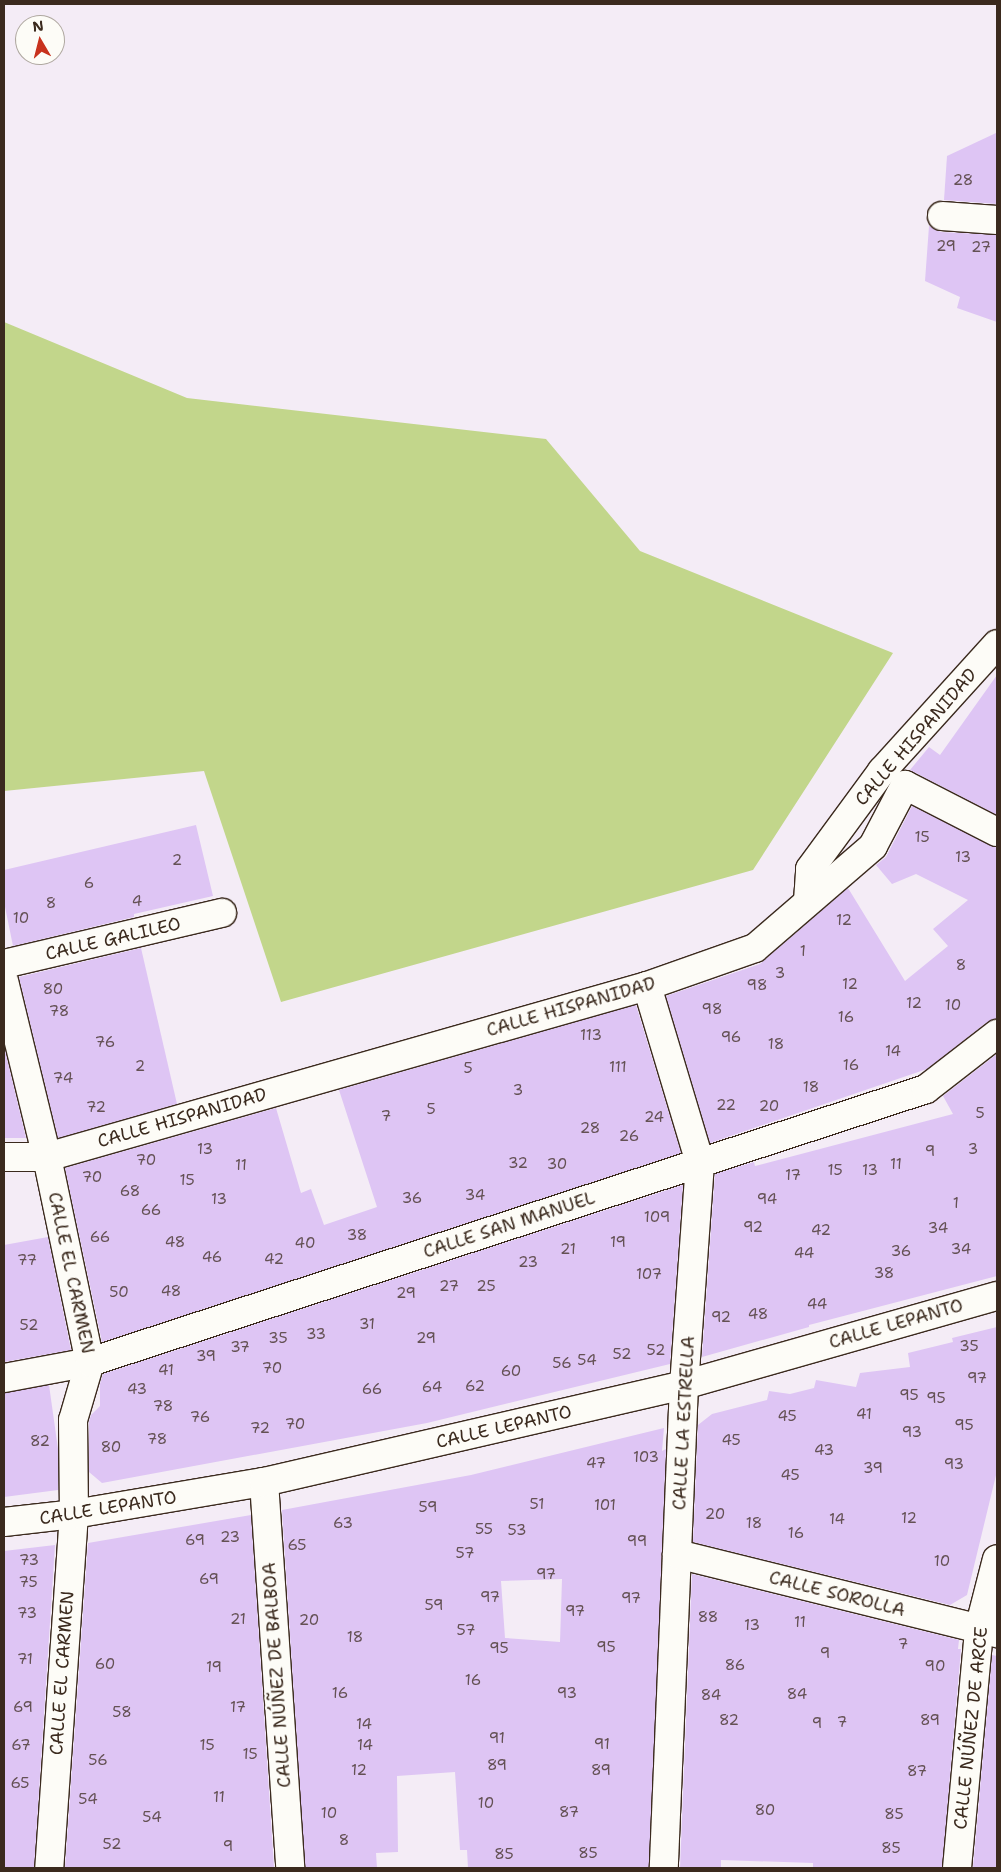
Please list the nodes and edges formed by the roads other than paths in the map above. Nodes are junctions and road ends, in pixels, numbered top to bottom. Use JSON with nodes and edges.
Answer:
{"nodes":[{"id":1,"x":942,"y":216,"type":"dead end"},
{"id":2,"x":997,"y":220,"type":"edge"},
{"id":3,"x":997,"y":644,"type":"edge"},
{"id":4,"x":997,"y":832,"type":"edge"},
{"id":5,"x":808,"y":901,"type":"junction"},
{"id":6,"x":222,"y":913,"type":"dead end"},
{"id":7,"x":4,"y":964,"type":"edge"},
{"id":8,"x":4,"y":980,"type":"edge"},
{"id":9,"x":647,"y":986,"type":"junction"},
{"id":10,"x":997,"y":1034,"type":"edge"},
{"id":11,"x":47,"y":1156,"type":"junction"},
{"id":12,"x":4,"y":1157,"type":"edge"},
{"id":13,"x":700,"y":1163,"type":"junction"},
{"id":14,"x":997,"y":1296,"type":"edge"},
{"id":15,"x":90,"y":1362,"type":"junction"},
{"id":16,"x":4,"y":1378,"type":"edge"},
{"id":17,"x":684,"y":1385,"type":"junction"},
{"id":18,"x":264,"y":1482,"type":"junction"},
{"id":19,"x":74,"y":1514,"type":"junction"},
{"id":20,"x":4,"y":1522,"type":"edge"},
{"id":21,"x":677,"y":1554,"type":"junction"},
{"id":22,"x":997,"y":1559,"type":"edge"},
{"id":23,"x":988,"y":1631,"type":"edge"},
{"id":24,"x":49,"y":1868,"type":"edge"},
{"id":25,"x":290,"y":1868,"type":"edge"},
{"id":26,"x":664,"y":1868,"type":"edge"},
{"id":27,"x":957,"y":1868,"type":"edge"}],
"edges":[{"from":1,"to":2,"type":"street"},
{"from":3,"to":5,"type":"street","name":"CALLE HISPANIDAD"},
{"from":4,"to":5,"type":"street"},
{"from":5,"to":9,"type":"street","name":"CALLE HISPANIDAD"},
{"from":6,"to":7,"type":"street","name":"CALLE GALILEO"},
{"from":8,"to":11,"type":"street","name":"CALLE EL CARMEN"},
{"from":9,"to":11,"type":"street","name":"CALLE HISPANIDAD"},
{"from":9,"to":13,"type":"street","name":"CALLE LA ESTRELLA"},
{"from":10,"to":13,"type":"street","name":"CALLE SAN MANUEL"},
{"from":11,"to":12,"type":"street","name":"CALLE HISPANIDAD"},
{"from":11,"to":15,"type":"street","name":"CALLE EL CARMEN"},
{"from":13,"to":15,"type":"street","name":"CALLE SAN MANUEL"},
{"from":13,"to":17,"type":"street","name":"CALLE LA ESTRELLA"},
{"from":14,"to":17,"type":"street","name":"CALLE LEPANTO"},
{"from":15,"to":16,"type":"street","name":"CALLE SAN MANUEL"},
{"from":15,"to":19,"type":"street","name":"CALLE EL CARMEN"},
{"from":17,"to":18,"type":"street","name":"CALLE LEPANTO"},
{"from":17,"to":21,"type":"street","name":"CALLE LA ESTRELLA"},
{"from":18,"to":19,"type":"street","name":"CALLE LEPANTO"},
{"from":18,"to":25,"type":"street","name":"CALLE NÚÑEZ DE BALBOA"},
{"from":19,"to":20,"type":"street","name":"CALLE LEPANTO"},
{"from":19,"to":24,"type":"street","name":"CALLE EL CARMEN"},
{"from":21,"to":23,"type":"street","name":"CALLE SOROLLA"},
{"from":21,"to":26,"type":"street","name":"CALLE LA ESTRELLA"},
{"from":22,"to":23,"type":"street","name":"CALLE NÚÑEZ DE ARCE"},
{"from":23,"to":27,"type":"street","name":"CALLE NÚÑEZ DE ARCE"}]}
